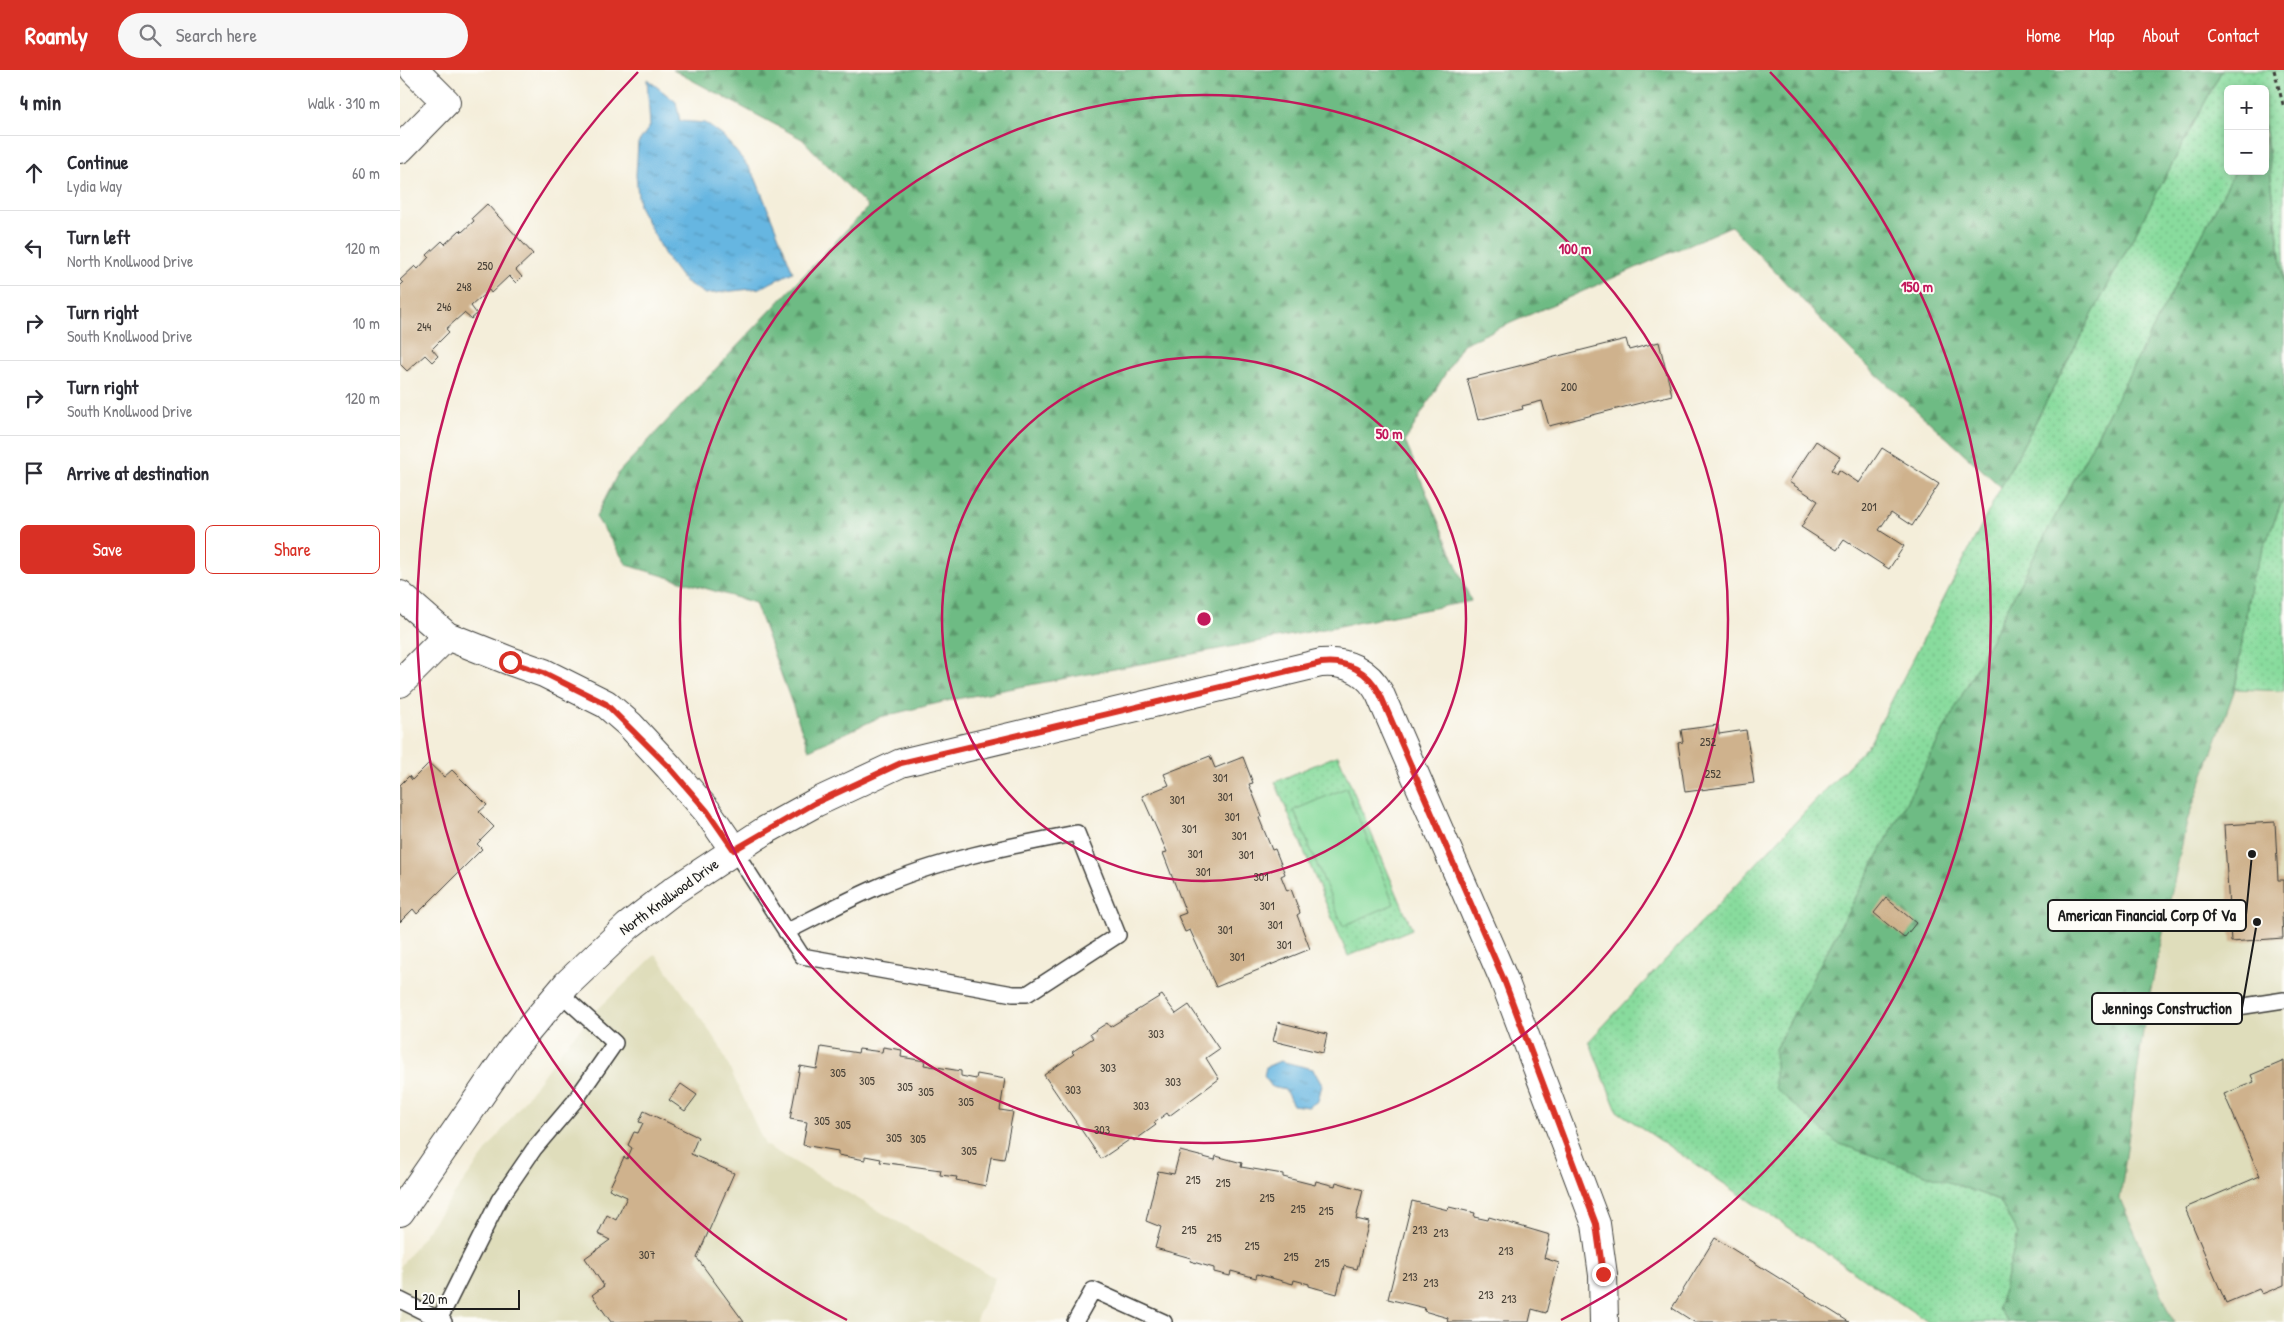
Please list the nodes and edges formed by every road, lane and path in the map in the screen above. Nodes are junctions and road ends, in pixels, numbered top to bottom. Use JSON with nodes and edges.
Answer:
{"nodes":[{"id":1,"x":414,"y":70,"type":"edge"},
{"id":2,"x":2274,"y":70,"type":"edge"},
{"id":3,"x":2284,"y":108,"type":"edge"},
{"id":4,"x":400,"y":149,"type":"edge"},
{"id":5,"x":400,"y":596,"type":"edge"},
{"id":6,"x":447,"y":636,"type":"junction"},
{"id":7,"x":400,"y":683,"type":"edge"},
{"id":8,"x":734,"y":850,"type":"junction"},
{"id":9,"x":786,"y":932,"type":"junction"},
{"id":10,"x":560,"y":993,"type":"junction"},
{"id":11,"x":2284,"y":1000,"type":"edge"},
{"id":12,"x":2238,"y":1007,"type":"dead end"},
{"id":13,"x":400,"y":1212,"type":"edge"},
{"id":14,"x":400,"y":1300,"type":"edge"},
{"id":15,"x":441,"y":1321,"type":"edge"},
{"id":16,"x":1075,"y":1322,"type":"edge"},
{"id":17,"x":1164,"y":1322,"type":"edge"},
{"id":18,"x":1604,"y":1322,"type":"edge"}],
"edges":[{"from":1,"to":4,"type":"street"},
{"from":2,"to":3,"type":"path"},
{"from":5,"to":6,"type":"street"},
{"from":6,"to":7,"type":"street"},
{"from":6,"to":8,"type":"street"},
{"from":8,"to":9,"type":"lane"},
{"from":8,"to":10,"type":"street","name":"North Knollwood Drive"},
{"from":8,"to":18,"type":"street","name":"North Knollwood Drive"},
{"from":9,"to":9,"type":"lane"},
{"from":10,"to":13,"type":"street","name":"North Knollwood Drive"},
{"from":10,"to":15,"type":"lane"},
{"from":11,"to":12,"type":"lane"},
{"from":14,"to":15,"type":"lane"},
{"from":16,"to":17,"type":"lane"}]}
